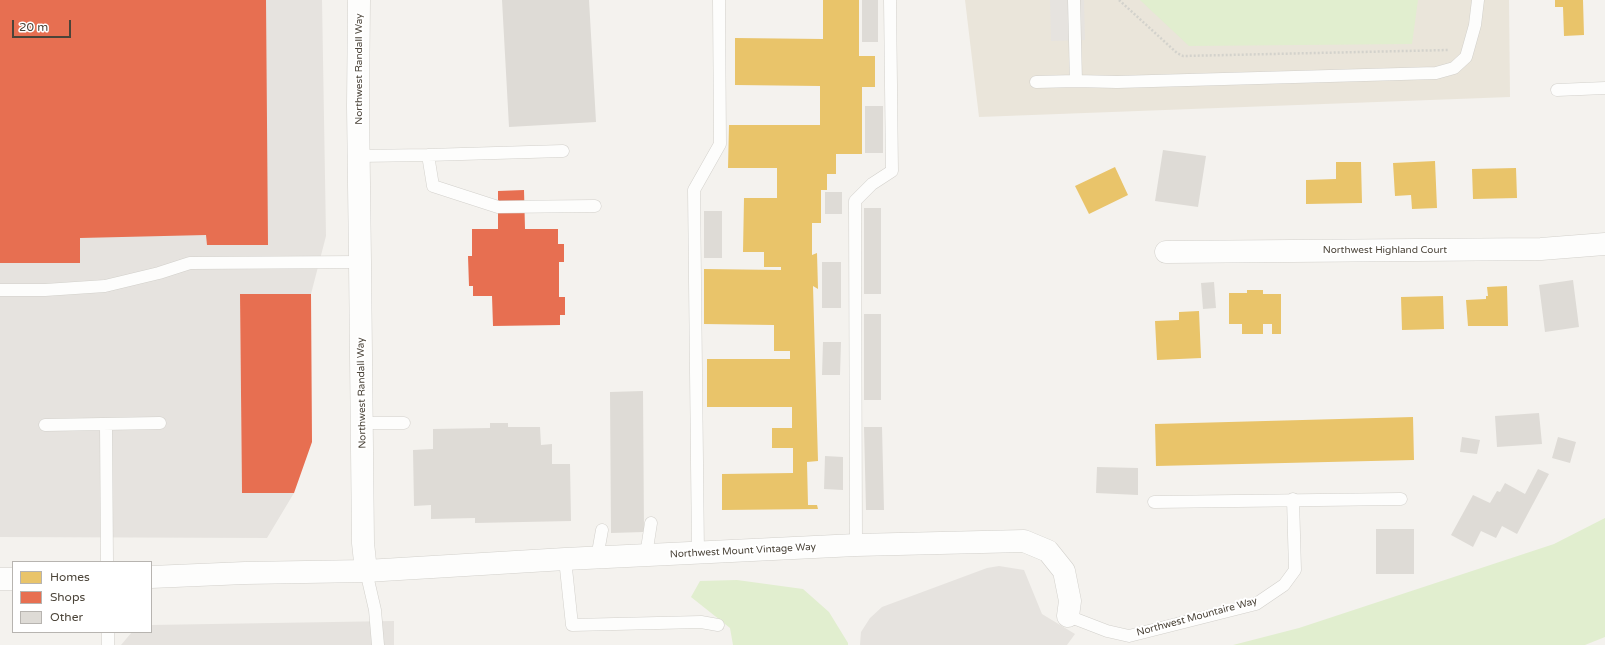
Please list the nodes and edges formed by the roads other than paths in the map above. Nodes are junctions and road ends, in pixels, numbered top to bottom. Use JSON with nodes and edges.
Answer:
{"nodes":[{"id":1,"x":359,"y":0,"type":"edge"},
{"id":2,"x":719,"y":0,"type":"edge"},
{"id":3,"x":890,"y":0,"type":"edge"},
{"id":4,"x":1074,"y":0,"type":"edge"},
{"id":5,"x":1478,"y":0,"type":"edge"},
{"id":6,"x":1076,"y":80,"type":"junction"},
{"id":7,"x":1036,"y":82,"type":"dead end"},
{"id":8,"x":1605,"y":88,"type":"edge"},
{"id":9,"x":1557,"y":90,"type":"dead end"},
{"id":10,"x":563,"y":152,"type":"dead end"},
{"id":11,"x":428,"y":155,"type":"junction"},
{"id":12,"x":359,"y":156,"type":"junction"},
{"id":13,"x":595,"y":206,"type":"dead end"},
{"id":14,"x":1605,"y":244,"type":"edge"},
{"id":15,"x":1166,"y":252,"type":"dead end"},
{"id":16,"x":360,"y":262,"type":"junction"},
{"id":17,"x":0,"y":290,"type":"edge"},
{"id":18,"x":160,"y":423,"type":"dead end"},
{"id":19,"x":362,"y":423,"type":"junction"},
{"id":20,"x":404,"y":423,"type":"dead end"},
{"id":21,"x":106,"y":424,"type":"junction"},
{"id":22,"x":45,"y":425,"type":"dead end"},
{"id":23,"x":1293,"y":499,"type":"junction"},
{"id":24,"x":1401,"y":499,"type":"dead end"},
{"id":25,"x":1154,"y":502,"type":"dead end"},
{"id":26,"x":651,"y":523,"type":"dead end"},
{"id":27,"x":602,"y":530,"type":"dead end"},
{"id":28,"x":856,"y":545,"type":"junction"},
{"id":29,"x":698,"y":553,"type":"junction"},
{"id":30,"x":646,"y":555,"type":"junction"},
{"id":31,"x":597,"y":558,"type":"junction"},
{"id":32,"x":565,"y":559,"type":"junction"},
{"id":33,"x":107,"y":561,"type":"edge"},
{"id":34,"x":366,"y":571,"type":"junction"},
{"id":35,"x":152,"y":577,"type":"edge"},
{"id":36,"x":12,"y":579,"type":"edge"},
{"id":37,"x":0,"y":580,"type":"edge"},
{"id":38,"x":1068,"y":616,"type":"joint"},
{"id":39,"x":718,"y":625,"type":"dead end"},
{"id":40,"x":108,"y":633,"type":"edge"},
{"id":41,"x":108,"y":645,"type":"edge"},
{"id":42,"x":378,"y":645,"type":"edge"}],
"edges":[{"from":1,"to":12,"type":"street","name":"Northwest Randall Way"},
{"from":2,"to":29,"type":"lane"},
{"from":3,"to":28,"type":"lane"},
{"from":4,"to":6,"type":"lane"},
{"from":5,"to":6,"type":"lane"},
{"from":6,"to":7,"type":"lane"},
{"from":8,"to":9,"type":"lane"},
{"from":10,"to":11,"type":"lane"},
{"from":11,"to":12,"type":"lane"},
{"from":11,"to":13,"type":"lane"},
{"from":12,"to":16,"type":"street","name":"Northwest Randall Way"},
{"from":14,"to":15,"type":"street","name":"Northwest Highland Court"},
{"from":16,"to":17,"type":"lane"},
{"from":16,"to":19,"type":"street","name":"Northwest Randall Way"},
{"from":18,"to":21,"type":"lane"},
{"from":19,"to":20,"type":"lane"},
{"from":19,"to":34,"type":"street","name":"Northwest Randall Way"},
{"from":21,"to":22,"type":"lane"},
{"from":21,"to":33,"type":"lane"},
{"from":23,"to":24,"type":"lane"},
{"from":23,"to":25,"type":"lane"},
{"from":23,"to":38,"type":"lane","name":"Northwest Mountaire Way"},
{"from":26,"to":30,"type":"lane"},
{"from":27,"to":31,"type":"lane"},
{"from":28,"to":29,"type":"street","name":"Northwest Mount Vintage Way"},
{"from":28,"to":38,"type":"street","name":"Northwest Mount Vintage Way"},
{"from":29,"to":30,"type":"street","name":"Northwest Mount Vintage Way"},
{"from":30,"to":31,"type":"street","name":"Northwest Mount Vintage Way"},
{"from":31,"to":32,"type":"street","name":"Northwest Mount Vintage Way"},
{"from":32,"to":34,"type":"street","name":"Northwest Mount Vintage Way"},
{"from":32,"to":39,"type":"lane"},
{"from":34,"to":35,"type":"street"},
{"from":34,"to":42,"type":"lane"},
{"from":36,"to":37,"type":"street"},
{"from":40,"to":41,"type":"lane"}]}
